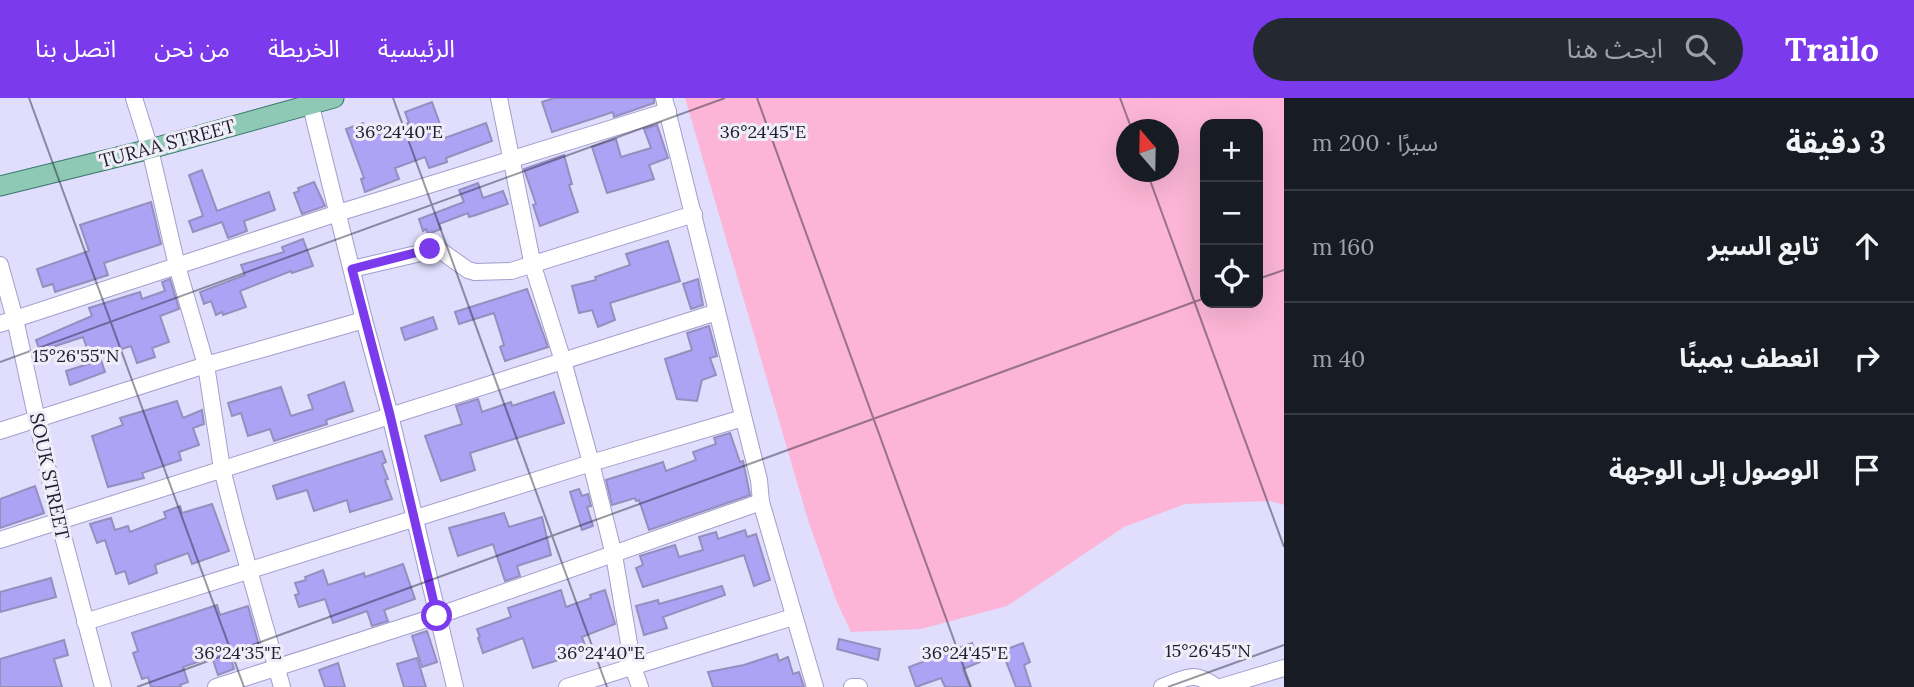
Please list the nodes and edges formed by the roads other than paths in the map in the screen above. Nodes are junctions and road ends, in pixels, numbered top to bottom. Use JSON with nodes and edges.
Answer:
{"nodes":[{"id":1,"x":134,"y":98,"type":"edge"},
{"id":2,"x":334,"y":98,"type":"edge"},
{"id":3,"x":499,"y":98,"type":"edge"},
{"id":4,"x":310,"y":101,"type":"edge"},
{"id":5,"x":666,"y":105,"type":"edge"},
{"id":6,"x":150,"y":149,"type":"junction"},
{"id":7,"x":511,"y":161,"type":"junction"},
{"id":8,"x":0,"y":186,"type":"edge"},
{"id":9,"x":338,"y":213,"type":"junction"},
{"id":10,"x":694,"y":214,"type":"junction"},
{"id":11,"x":0,"y":265,"type":"edge"},
{"id":12,"x":177,"y":266,"type":"junction"},
{"id":13,"x":533,"y":266,"type":"junction"},
{"id":14,"x":352,"y":269,"type":"junction"},
{"id":15,"x":718,"y":312,"type":"junction"},
{"id":16,"x":364,"y":320,"type":"junction"},
{"id":17,"x":8,"y":321,"type":"edge"},
{"id":18,"x":563,"y":361,"type":"junction"},
{"id":19,"x":206,"y":365,"type":"junction"},
{"id":20,"x":390,"y":415,"type":"junction"},
{"id":21,"x":38,"y":418,"type":"junction"},
{"id":22,"x":743,"y":418,"type":"junction"},
{"id":23,"x":0,"y":431,"type":"edge"},
{"id":24,"x":591,"y":463,"type":"junction"},
{"id":25,"x":222,"y":469,"type":"junction"},
{"id":26,"x":761,"y":502,"type":"junction"},
{"id":27,"x":414,"y":518,"type":"junction"},
{"id":28,"x":59,"y":521,"type":"junction"},
{"id":29,"x":0,"y":540,"type":"edge"},
{"id":30,"x":614,"y":555,"type":"junction"},
{"id":31,"x":248,"y":570,"type":"junction"},
{"id":32,"x":437,"y":616,"type":"junction"},
{"id":33,"x":793,"y":617,"type":"junction"},
{"id":34,"x":85,"y":621,"type":"junction"},
{"id":35,"x":633,"y":667,"type":"junction"},
{"id":36,"x":1284,"y":668,"type":"edge"},
{"id":37,"x":277,"y":669,"type":"junction"},
{"id":38,"x":103,"y":687,"type":"edge"},
{"id":39,"x":216,"y":687,"type":"edge"},
{"id":40,"x":282,"y":687,"type":"edge"},
{"id":41,"x":455,"y":687,"type":"edge"},
{"id":42,"x":567,"y":687,"type":"edge"},
{"id":43,"x":640,"y":687,"type":"edge"},
{"id":44,"x":815,"y":687,"type":"edge"},
{"id":45,"x":852,"y":687,"type":"edge"},
{"id":46,"x":859,"y":687,"type":"edge"},
{"id":47,"x":1162,"y":687,"type":"edge"},
{"id":48,"x":1216,"y":687,"type":"edge"},
{"id":49,"x":1221,"y":687,"type":"edge"}],
"edges":[{"from":1,"to":6,"type":"street"},
{"from":2,"to":4,"type":"main road","name":"TURAA STREET"},
{"from":3,"to":7,"type":"street"},
{"from":4,"to":6,"type":"main road","name":"TURAA STREET"},
{"from":4,"to":9,"type":"street"},
{"from":5,"to":7,"type":"street"},
{"from":5,"to":10,"type":"street"},
{"from":6,"to":8,"type":"main road","name":"TURAA STREET"},
{"from":6,"to":12,"type":"street"},
{"from":7,"to":9,"type":"street"},
{"from":7,"to":13,"type":"street"},
{"from":9,"to":12,"type":"street"},
{"from":9,"to":14,"type":"street"},
{"from":10,"to":13,"type":"street"},
{"from":10,"to":15,"type":"street"},
{"from":11,"to":17,"type":"street","name":"SOUK STREET"},
{"from":12,"to":17,"type":"street"},
{"from":12,"to":19,"type":"street"},
{"from":13,"to":14,"type":"street"},
{"from":13,"to":18,"type":"street"},
{"from":14,"to":16,"type":"street"},
{"from":15,"to":18,"type":"street"},
{"from":15,"to":22,"type":"street"},
{"from":16,"to":19,"type":"street"},
{"from":16,"to":20,"type":"street"},
{"from":17,"to":21,"type":"street","name":"SOUK STREET"},
{"from":18,"to":20,"type":"street"},
{"from":18,"to":24,"type":"street"},
{"from":19,"to":21,"type":"street"},
{"from":19,"to":25,"type":"street"},
{"from":20,"to":25,"type":"street"},
{"from":20,"to":27,"type":"street"},
{"from":21,"to":23,"type":"street"},
{"from":21,"to":28,"type":"street","name":"SOUK STREET"},
{"from":22,"to":24,"type":"street"},
{"from":22,"to":26,"type":"street"},
{"from":24,"to":27,"type":"street"},
{"from":24,"to":30,"type":"street"},
{"from":25,"to":28,"type":"street"},
{"from":25,"to":31,"type":"street"},
{"from":26,"to":30,"type":"street"},
{"from":26,"to":33,"type":"street"},
{"from":27,"to":31,"type":"street"},
{"from":27,"to":32,"type":"street"},
{"from":28,"to":29,"type":"street"},
{"from":28,"to":34,"type":"street","name":"SOUK STREET"},
{"from":30,"to":32,"type":"street"},
{"from":30,"to":35,"type":"street"},
{"from":31,"to":34,"type":"street"},
{"from":31,"to":37,"type":"street"},
{"from":32,"to":37,"type":"street"},
{"from":32,"to":41,"type":"street"},
{"from":33,"to":35,"type":"street"},
{"from":33,"to":44,"type":"street"},
{"from":34,"to":38,"type":"street","name":"SOUK STREET"},
{"from":35,"to":42,"type":"street"},
{"from":35,"to":43,"type":"street"},
{"from":36,"to":49,"type":"street"},
{"from":37,"to":39,"type":"street"},
{"from":37,"to":40,"type":"street"},
{"from":45,"to":46,"type":"street"},
{"from":47,"to":48,"type":"street"}]}
